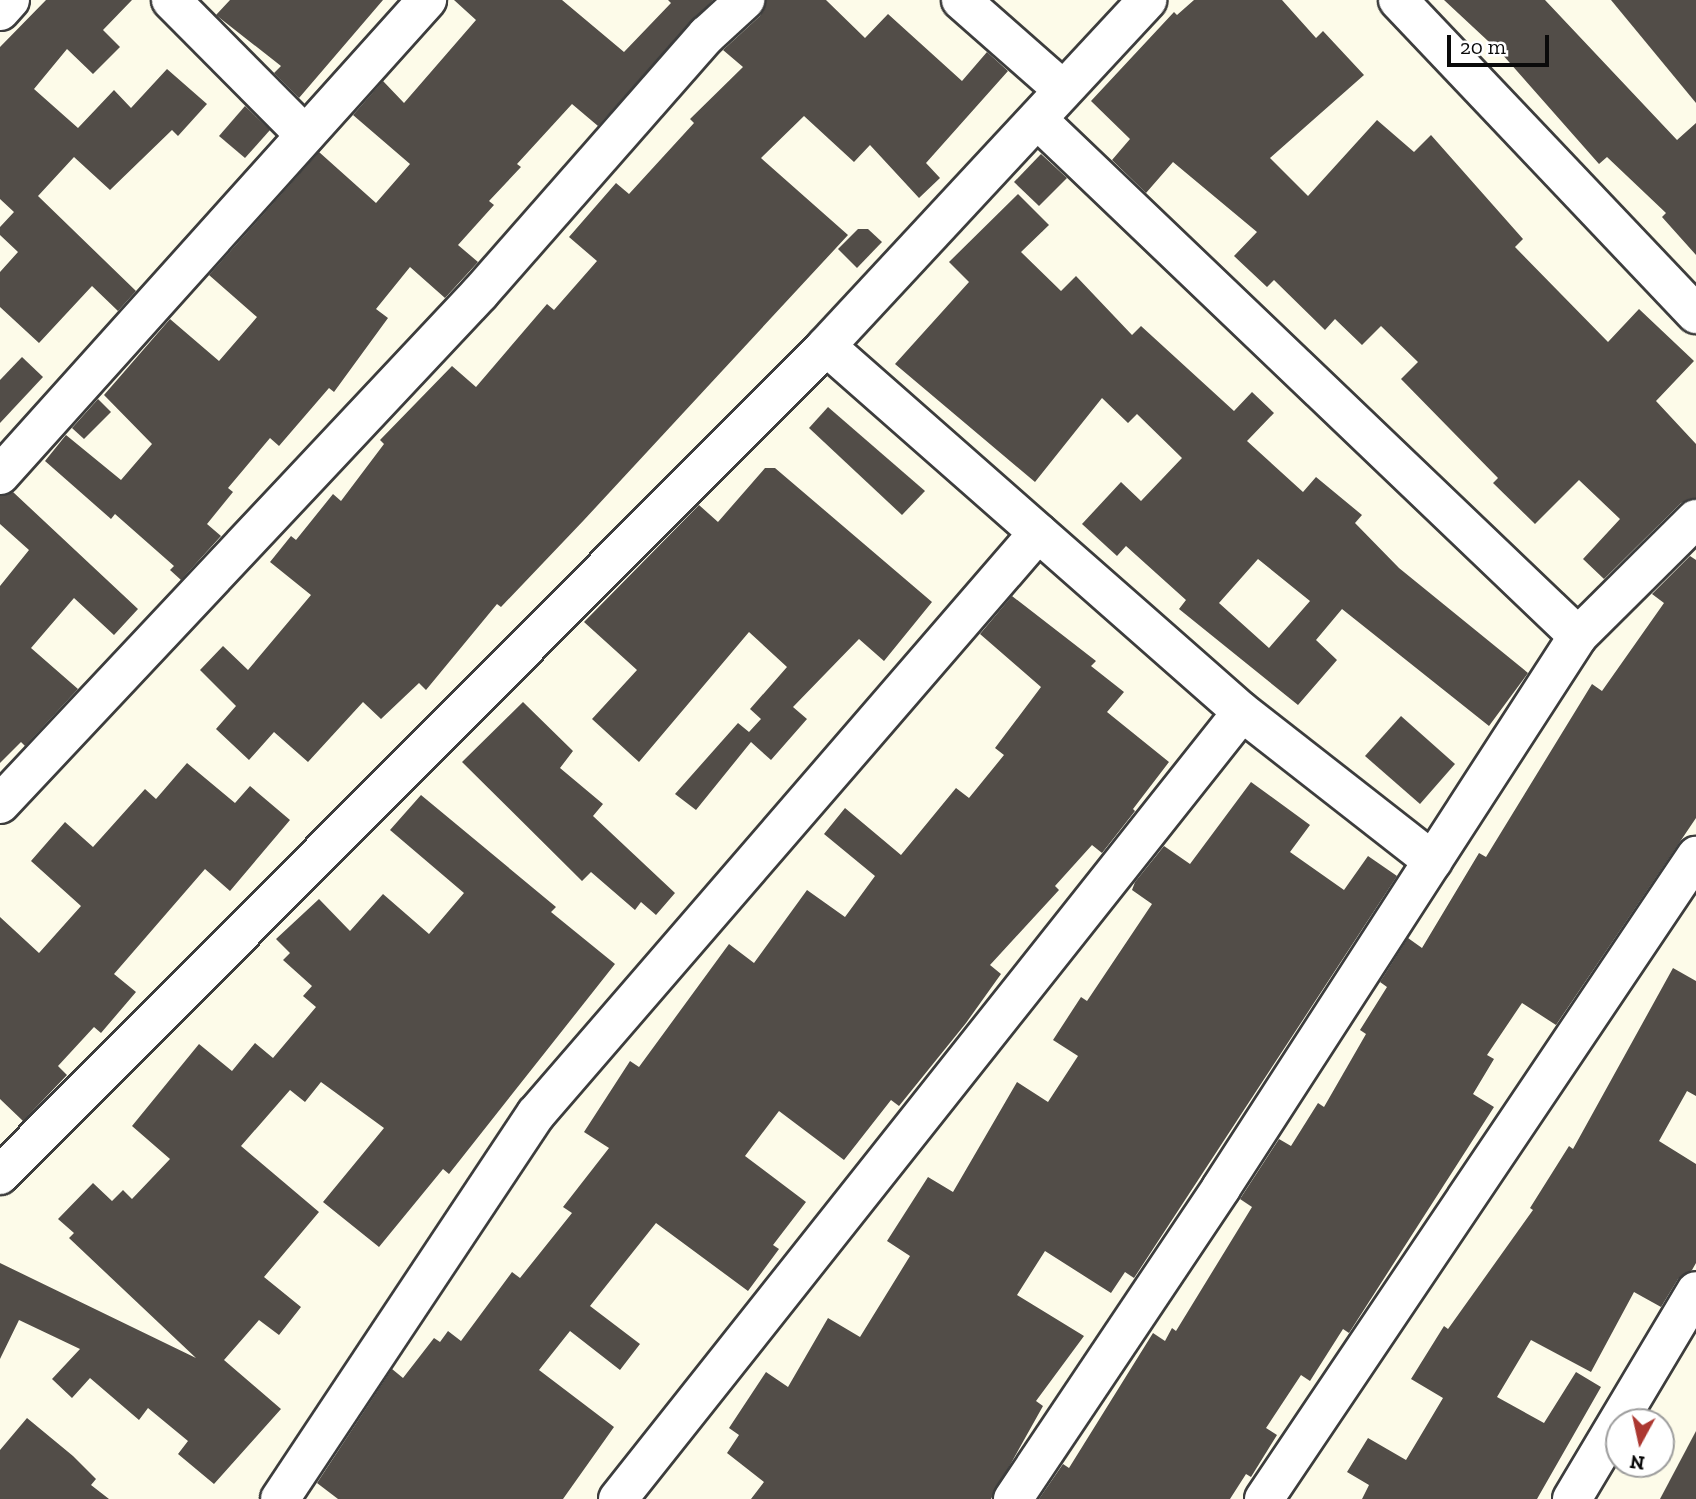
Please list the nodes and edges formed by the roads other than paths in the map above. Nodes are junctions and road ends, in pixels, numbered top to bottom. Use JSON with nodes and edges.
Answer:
{"nodes":[{"id":1,"x":10,"y":0,"type":"edge"},
{"id":2,"x":172,"y":0,"type":"edge"},
{"id":3,"x":427,"y":0,"type":"edge"},
{"id":4,"x":745,"y":0,"type":"edge"},
{"id":5,"x":961,"y":0,"type":"edge"},
{"id":6,"x":1147,"y":0,"type":"edge"},
{"id":7,"x":1398,"y":0,"type":"edge"},
{"id":8,"x":0,"y":11,"type":"edge"},
{"id":9,"x":1062,"y":89,"type":"junction"},
{"id":10,"x":1038,"y":120,"type":"junction"},
{"id":11,"x":305,"y":135,"type":"junction"},
{"id":12,"x":1696,"y":314,"type":"edge"},
{"id":13,"x":826,"y":346,"type":"junction"},
{"id":14,"x":0,"y":475,"type":"edge"},
{"id":15,"x":1696,"y":519,"type":"edge"},
{"id":16,"x":1038,"y":533,"type":"junction"},
{"id":17,"x":1578,"y":636,"type":"junction"},
{"id":18,"x":1242,"y":712,"type":"junction"},
{"id":19,"x":0,"y":804,"type":"edge"},
{"id":20,"x":1696,"y":856,"type":"edge"},
{"id":21,"x":1433,"y":861,"type":"junction"},
{"id":22,"x":0,"y":1175,"type":"edge"},
{"id":23,"x":1696,"y":1291,"type":"edge"},
{"id":24,"x":280,"y":1499,"type":"edge"},
{"id":25,"x":618,"y":1499,"type":"edge"},
{"id":26,"x":1013,"y":1499,"type":"edge"},
{"id":27,"x":1264,"y":1499,"type":"edge"},
{"id":28,"x":1572,"y":1499,"type":"edge"}],
"edges":[{"from":1,"to":8,"type":"street"},
{"from":2,"to":11,"type":"street"},
{"from":3,"to":11,"type":"street"},
{"from":4,"to":19,"type":"street"},
{"from":5,"to":9,"type":"street"},
{"from":6,"to":9,"type":"street"},
{"from":7,"to":12,"type":"street"},
{"from":9,"to":10,"type":"street"},
{"from":10,"to":13,"type":"street"},
{"from":10,"to":17,"type":"street"},
{"from":11,"to":14,"type":"street"},
{"from":13,"to":16,"type":"street"},
{"from":13,"to":22,"type":"street"},
{"from":15,"to":17,"type":"street"},
{"from":16,"to":18,"type":"street"},
{"from":16,"to":24,"type":"street"},
{"from":17,"to":21,"type":"street"},
{"from":18,"to":21,"type":"street"},
{"from":18,"to":25,"type":"street"},
{"from":20,"to":27,"type":"street"},
{"from":21,"to":26,"type":"street"},
{"from":23,"to":28,"type":"street"}]}
